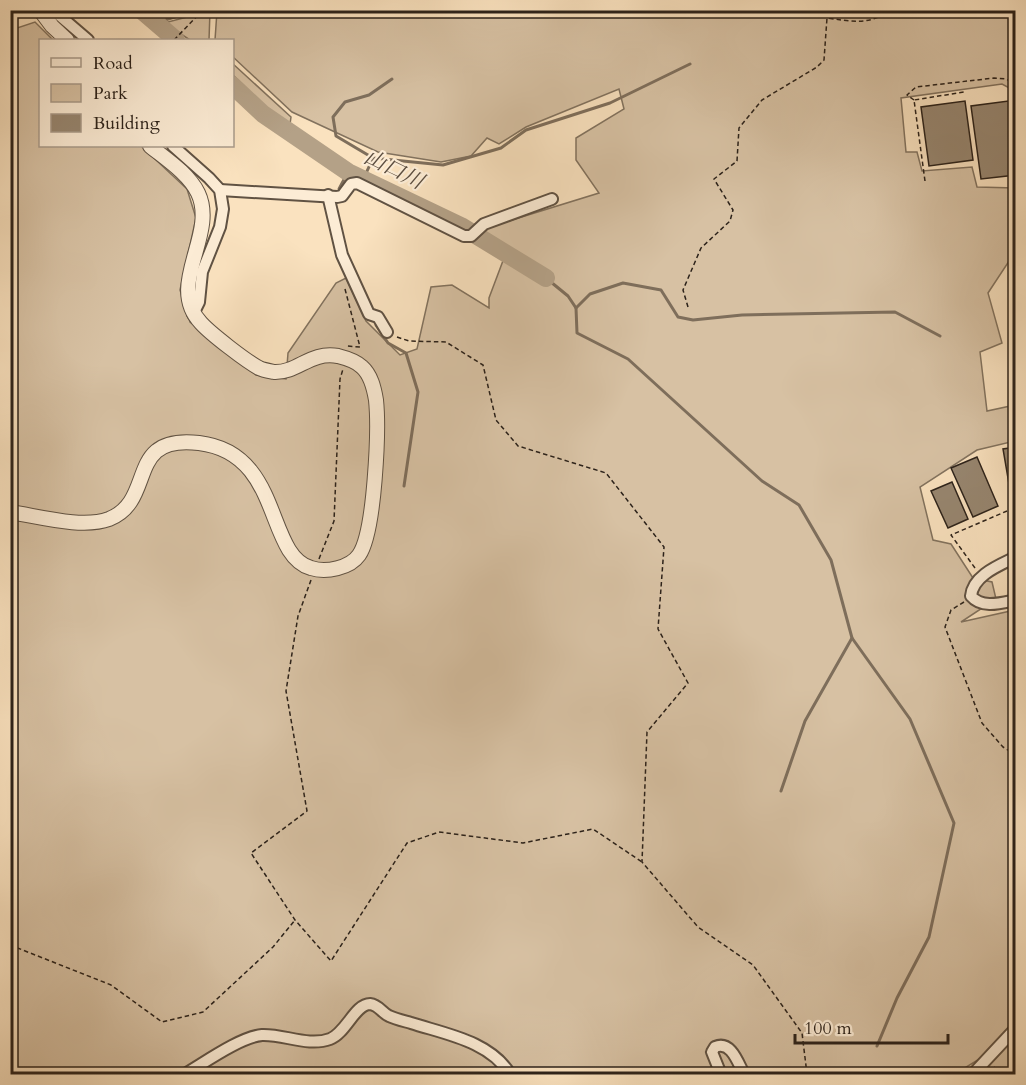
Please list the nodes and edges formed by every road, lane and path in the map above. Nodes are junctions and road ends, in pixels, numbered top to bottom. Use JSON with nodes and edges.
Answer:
{"nodes":[{"id":1,"x":40,"y":10,"type":"edge"},
{"id":2,"x":53,"y":10,"type":"edge"},
{"id":3,"x":203,"y":10,"type":"edge"},
{"id":4,"x":889,"y":10,"type":"edge"},
{"id":5,"x":66,"y":39,"type":"edge"},
{"id":6,"x":87,"y":39,"type":"edge"},
{"id":7,"x":175,"y":39,"type":"edge"},
{"id":8,"x":1016,"y":84,"type":"edge"},
{"id":9,"x":964,"y":92,"type":"dead end"},
{"id":10,"x":914,"y":100,"type":"junction"},
{"id":11,"x":151,"y":147,"type":"edge"},
{"id":12,"x":174,"y":147,"type":"edge"},
{"id":13,"x":925,"y":181,"type":"dead end"},
{"id":14,"x":220,"y":190,"type":"junction"},
{"id":15,"x":328,"y":195,"type":"junction"},
{"id":16,"x":552,"y":199,"type":"dead end"},
{"id":17,"x":345,"y":283,"type":"dead end"},
{"id":18,"x":688,"y":308,"type":"dead end"},
{"id":19,"x":193,"y":314,"type":"junction"},
{"id":20,"x":387,"y":332,"type":"joint"},
{"id":21,"x":345,"y":352,"type":"junction"},
{"id":22,"x":1007,"y":511,"type":"dead end"},
{"id":23,"x":10,"y":512,"type":"edge"},
{"id":24,"x":1016,"y":557,"type":"edge"},
{"id":25,"x":314,"y":569,"type":"junction"},
{"id":26,"x":982,"y":576,"type":"junction"},
{"id":27,"x":971,"y":596,"type":"junction"},
{"id":28,"x":1016,"y":600,"type":"edge"},
{"id":29,"x":1016,"y":755,"type":"edge"},
{"id":30,"x":642,"y":862,"type":"junction"},
{"id":31,"x":295,"y":920,"type":"junction"},
{"id":32,"x":10,"y":945,"type":"edge"},
{"id":33,"x":1016,"y":1028,"type":"edge"},
{"id":34,"x":185,"y":1074,"type":"edge"},
{"id":35,"x":510,"y":1074,"type":"edge"},
{"id":36,"x":719,"y":1074,"type":"edge"},
{"id":37,"x":744,"y":1074,"type":"edge"},
{"id":38,"x":807,"y":1074,"type":"edge"},
{"id":39,"x":973,"y":1074,"type":"edge"}],
"edges":[{"from":1,"to":5,"type":"street"},
{"from":2,"to":6,"type":"street"},
{"from":3,"to":7,"type":"path"},
{"from":4,"to":18,"type":"path"},
{"from":8,"to":10,"type":"path"},
{"from":9,"to":10,"type":"path"},
{"from":10,"to":13,"type":"path"},
{"from":11,"to":19,"type":"street"},
{"from":12,"to":14,"type":"street"},
{"from":14,"to":15,"type":"street"},
{"from":14,"to":19,"type":"street"},
{"from":15,"to":16,"type":"street"},
{"from":15,"to":20,"type":"street"},
{"from":17,"to":21,"type":"path"},
{"from":19,"to":21,"type":"street"},
{"from":20,"to":30,"type":"path"},
{"from":21,"to":25,"type":"path"},
{"from":21,"to":25,"type":"street"},
{"from":22,"to":26,"type":"path"},
{"from":23,"to":25,"type":"street"},
{"from":24,"to":26,"type":"street"},
{"from":25,"to":31,"type":"path"},
{"from":26,"to":27,"type":"street"},
{"from":27,"to":28,"type":"street"},
{"from":27,"to":29,"type":"path"},
{"from":30,"to":31,"type":"path"},
{"from":30,"to":38,"type":"path"},
{"from":31,"to":32,"type":"path"},
{"from":33,"to":39,"type":"street"},
{"from":34,"to":35,"type":"street"},
{"from":36,"to":37,"type":"street"}]}
